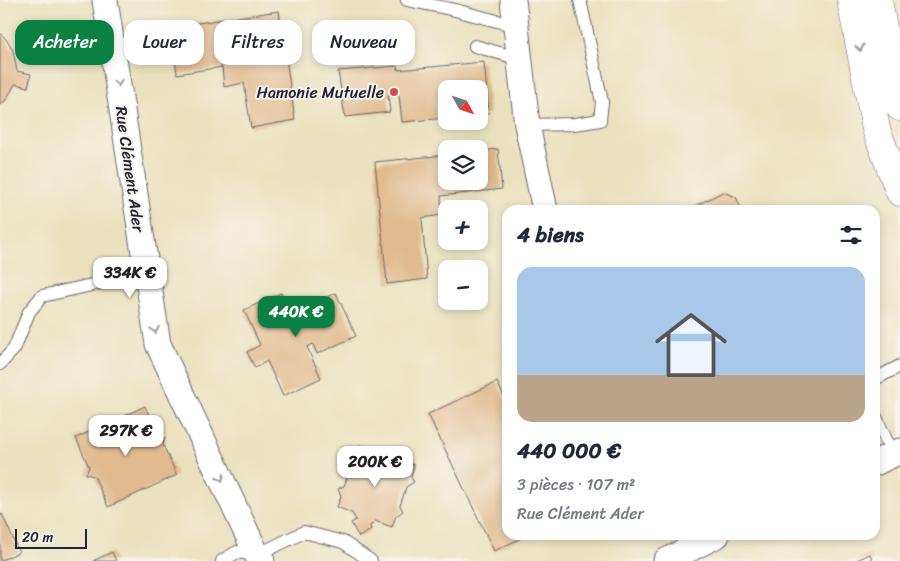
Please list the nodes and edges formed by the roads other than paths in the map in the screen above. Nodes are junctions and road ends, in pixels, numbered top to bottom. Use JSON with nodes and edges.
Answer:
{"nodes":[{"id":1,"x":105,"y":0,"type":"edge"},
{"id":2,"x":407,"y":0,"type":"edge"},
{"id":3,"x":513,"y":0,"type":"edge"},
{"id":4,"x":580,"y":0,"type":"edge"},
{"id":5,"x":851,"y":0,"type":"edge"},
{"id":6,"x":878,"y":0,"type":"edge"},
{"id":7,"x":516,"y":26,"type":"junction"},
{"id":8,"x":475,"y":46,"type":"dead end"},
{"id":9,"x":894,"y":53,"type":"edge"},
{"id":10,"x":520,"y":59,"type":"junction"},
{"id":11,"x":900,"y":106,"type":"edge"},
{"id":12,"x":527,"y":125,"type":"junction"},
{"id":13,"x":900,"y":192,"type":"edge"},
{"id":14,"x":544,"y":205,"type":"edge"},
{"id":15,"x":146,"y":273,"type":"junction"},
{"id":16,"x":0,"y":364,"type":"edge"},
{"id":17,"x":900,"y":366,"type":"edge"},
{"id":18,"x":880,"y":376,"type":"edge"},
{"id":19,"x":880,"y":430,"type":"edge"},
{"id":20,"x":889,"y":456,"type":"edge"},
{"id":21,"x":691,"y":540,"type":"edge"},
{"id":22,"x":260,"y":558,"type":"edge"},
{"id":23,"x":222,"y":561,"type":"edge"},
{"id":24,"x":372,"y":561,"type":"edge"},
{"id":25,"x":666,"y":561,"type":"edge"}],
"edges":[{"from":1,"to":15,"type":"street","name":"Rue Clément Ader","one_way":true},
{"from":2,"to":7,"type":"lane"},
{"from":3,"to":7,"type":"street"},
{"from":4,"to":12,"type":"lane"},
{"from":5,"to":13,"type":"main road","one_way":true},
{"from":6,"to":9,"type":"main road"},
{"from":7,"to":10,"type":"street"},
{"from":8,"to":10,"type":"lane"},
{"from":9,"to":11,"type":"main road"},
{"from":10,"to":12,"type":"street"},
{"from":12,"to":14,"type":"street"},
{"from":15,"to":16,"type":"lane"},
{"from":15,"to":22,"type":"street","name":"Rue Clément Ader","one_way":true},
{"from":17,"to":18,"type":"lane"},
{"from":19,"to":20,"type":"lane"},
{"from":21,"to":25,"type":"street"},
{"from":22,"to":23,"type":"lane"},
{"from":22,"to":24,"type":"lane"}]}
